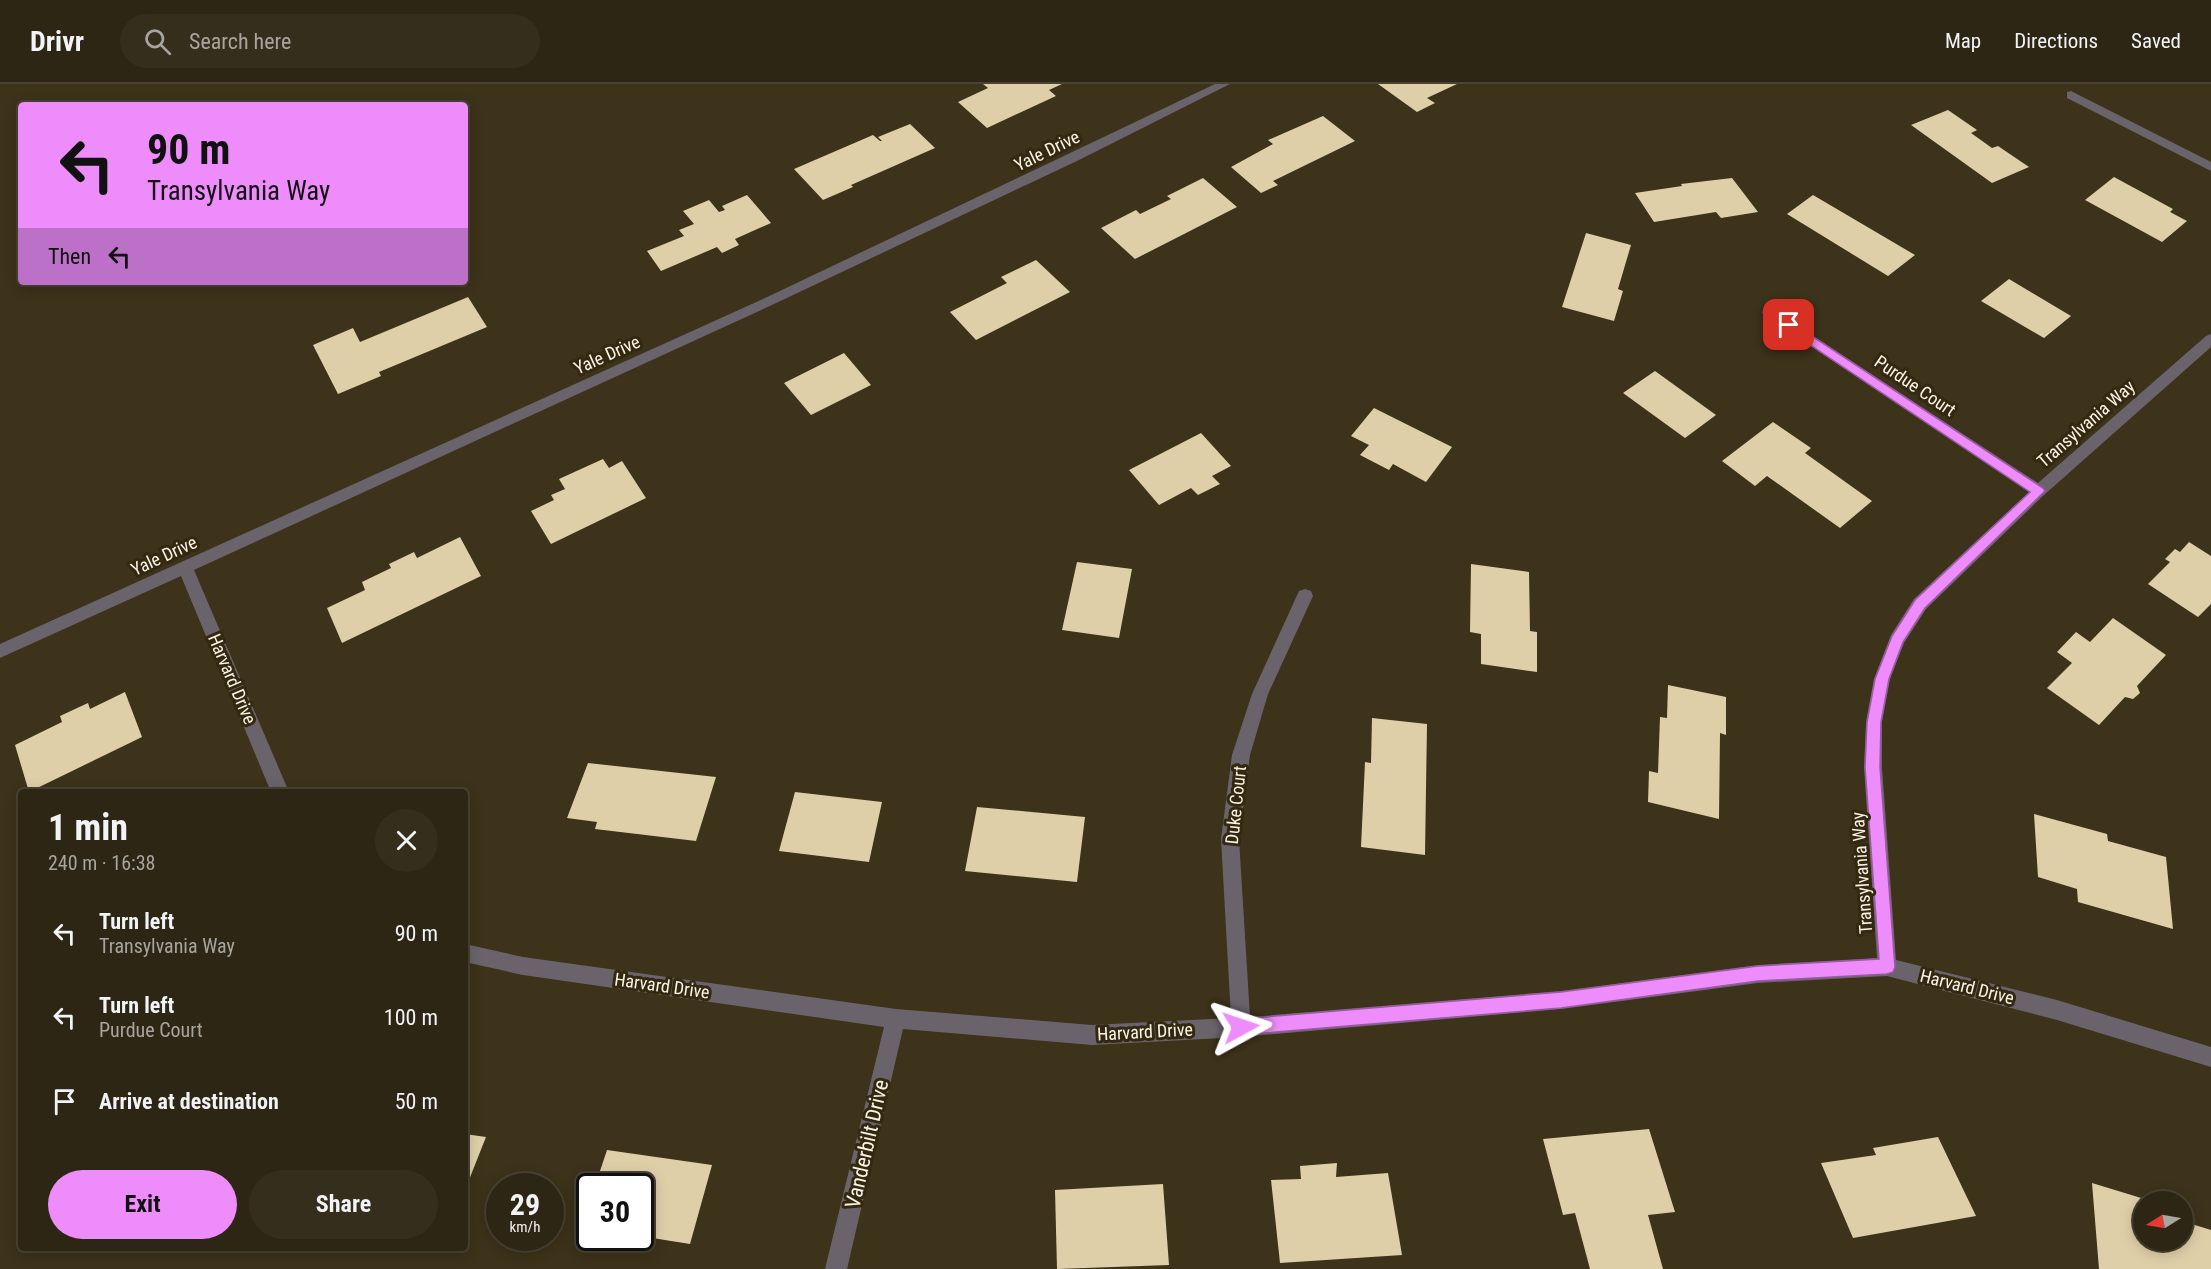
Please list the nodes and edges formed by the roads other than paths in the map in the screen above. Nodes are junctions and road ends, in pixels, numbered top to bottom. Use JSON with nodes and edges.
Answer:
{"nodes":[{"id":1,"x":1224,"y":84,"type":"edge"},
{"id":2,"x":2071,"y":95,"type":"dead end"},
{"id":3,"x":2211,"y":167,"type":"edge"},
{"id":4,"x":1770,"y":312,"type":"dead end"},
{"id":5,"x":2211,"y":339,"type":"edge"},
{"id":6,"x":2039,"y":491,"type":"junction"},
{"id":7,"x":185,"y":566,"type":"junction"},
{"id":8,"x":1305,"y":596,"type":"dead end"},
{"id":9,"x":0,"y":651,"type":"edge"},
{"id":10,"x":279,"y":789,"type":"edge"},
{"id":11,"x":468,"y":954,"type":"edge"},
{"id":12,"x":1887,"y":967,"type":"junction"},
{"id":13,"x":896,"y":1019,"type":"junction"},
{"id":14,"x":1241,"y":1027,"type":"junction"},
{"id":15,"x":2211,"y":1057,"type":"edge"},
{"id":16,"x":836,"y":1269,"type":"edge"}],
"edges":[{"from":1,"to":7,"type":"street","name":"Yale Drive"},
{"from":2,"to":3,"type":"street"},
{"from":4,"to":6,"type":"street","name":"Purdue Court"},
{"from":5,"to":6,"type":"street","name":"Transylvania Way"},
{"from":6,"to":12,"type":"street","name":"Transylvania Way"},
{"from":7,"to":9,"type":"street","name":"Yale Drive"},
{"from":7,"to":10,"type":"street","name":"Harvard Drive"},
{"from":8,"to":14,"type":"street","name":"Duke Court"},
{"from":11,"to":13,"type":"street","name":"Harvard Drive"},
{"from":12,"to":14,"type":"street","name":"Harvard Drive"},
{"from":12,"to":15,"type":"street","name":"Harvard Drive"},
{"from":13,"to":14,"type":"street","name":"Harvard Drive"},
{"from":13,"to":16,"type":"street","name":"Vanderbilt Drive"}]}
